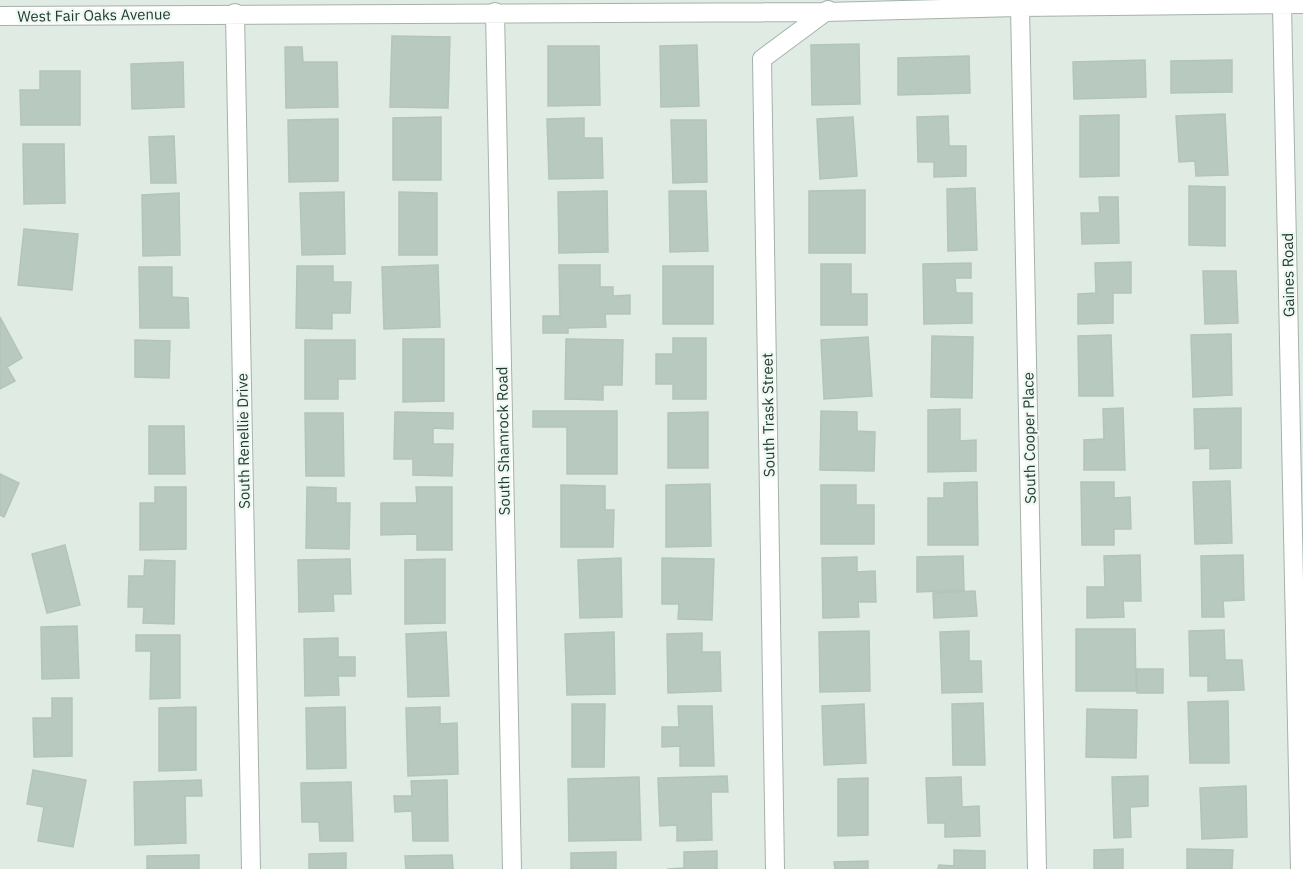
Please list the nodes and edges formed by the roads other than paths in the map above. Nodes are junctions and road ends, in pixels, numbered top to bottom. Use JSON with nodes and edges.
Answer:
{"nodes":[{"id":1,"x":842,"y":0,"type":"edge"},
{"id":2,"x":1303,"y":4,"type":"edge"},
{"id":3,"x":1282,"y":5,"type":"junction"},
{"id":4,"x":1020,"y":7,"type":"junction"},
{"id":5,"x":495,"y":12,"type":"junction"},
{"id":6,"x":825,"y":12,"type":"junction"},
{"id":7,"x":235,"y":13,"type":"junction"},
{"id":8,"x":0,"y":16,"type":"edge"},
{"id":9,"x":251,"y":869,"type":"edge"},
{"id":10,"x":512,"y":869,"type":"edge"},
{"id":11,"x":775,"y":869,"type":"edge"},
{"id":12,"x":1037,"y":869,"type":"edge"},
{"id":13,"x":1300,"y":869,"type":"edge"}],
"edges":[{"from":1,"to":6,"type":"street","name":"South Trask Street"},
{"from":2,"to":3,"type":"street","name":"West Fair Oaks Avenue"},
{"from":3,"to":4,"type":"street","name":"West Fair Oaks Avenue"},
{"from":3,"to":13,"type":"street","name":"Gaines Road"},
{"from":4,"to":6,"type":"street","name":"West Fair Oaks Avenue"},
{"from":4,"to":12,"type":"street","name":"South Cooper Place"},
{"from":5,"to":6,"type":"street","name":"West Fair Oaks Avenue"},
{"from":5,"to":7,"type":"street","name":"West Fair Oaks Avenue"},
{"from":5,"to":10,"type":"street","name":"South Shamrock Road"},
{"from":6,"to":11,"type":"street","name":"South Trask Street"},
{"from":7,"to":8,"type":"street","name":"West Fair Oaks Avenue"},
{"from":7,"to":9,"type":"street","name":"South Renellie Drive"}]}
